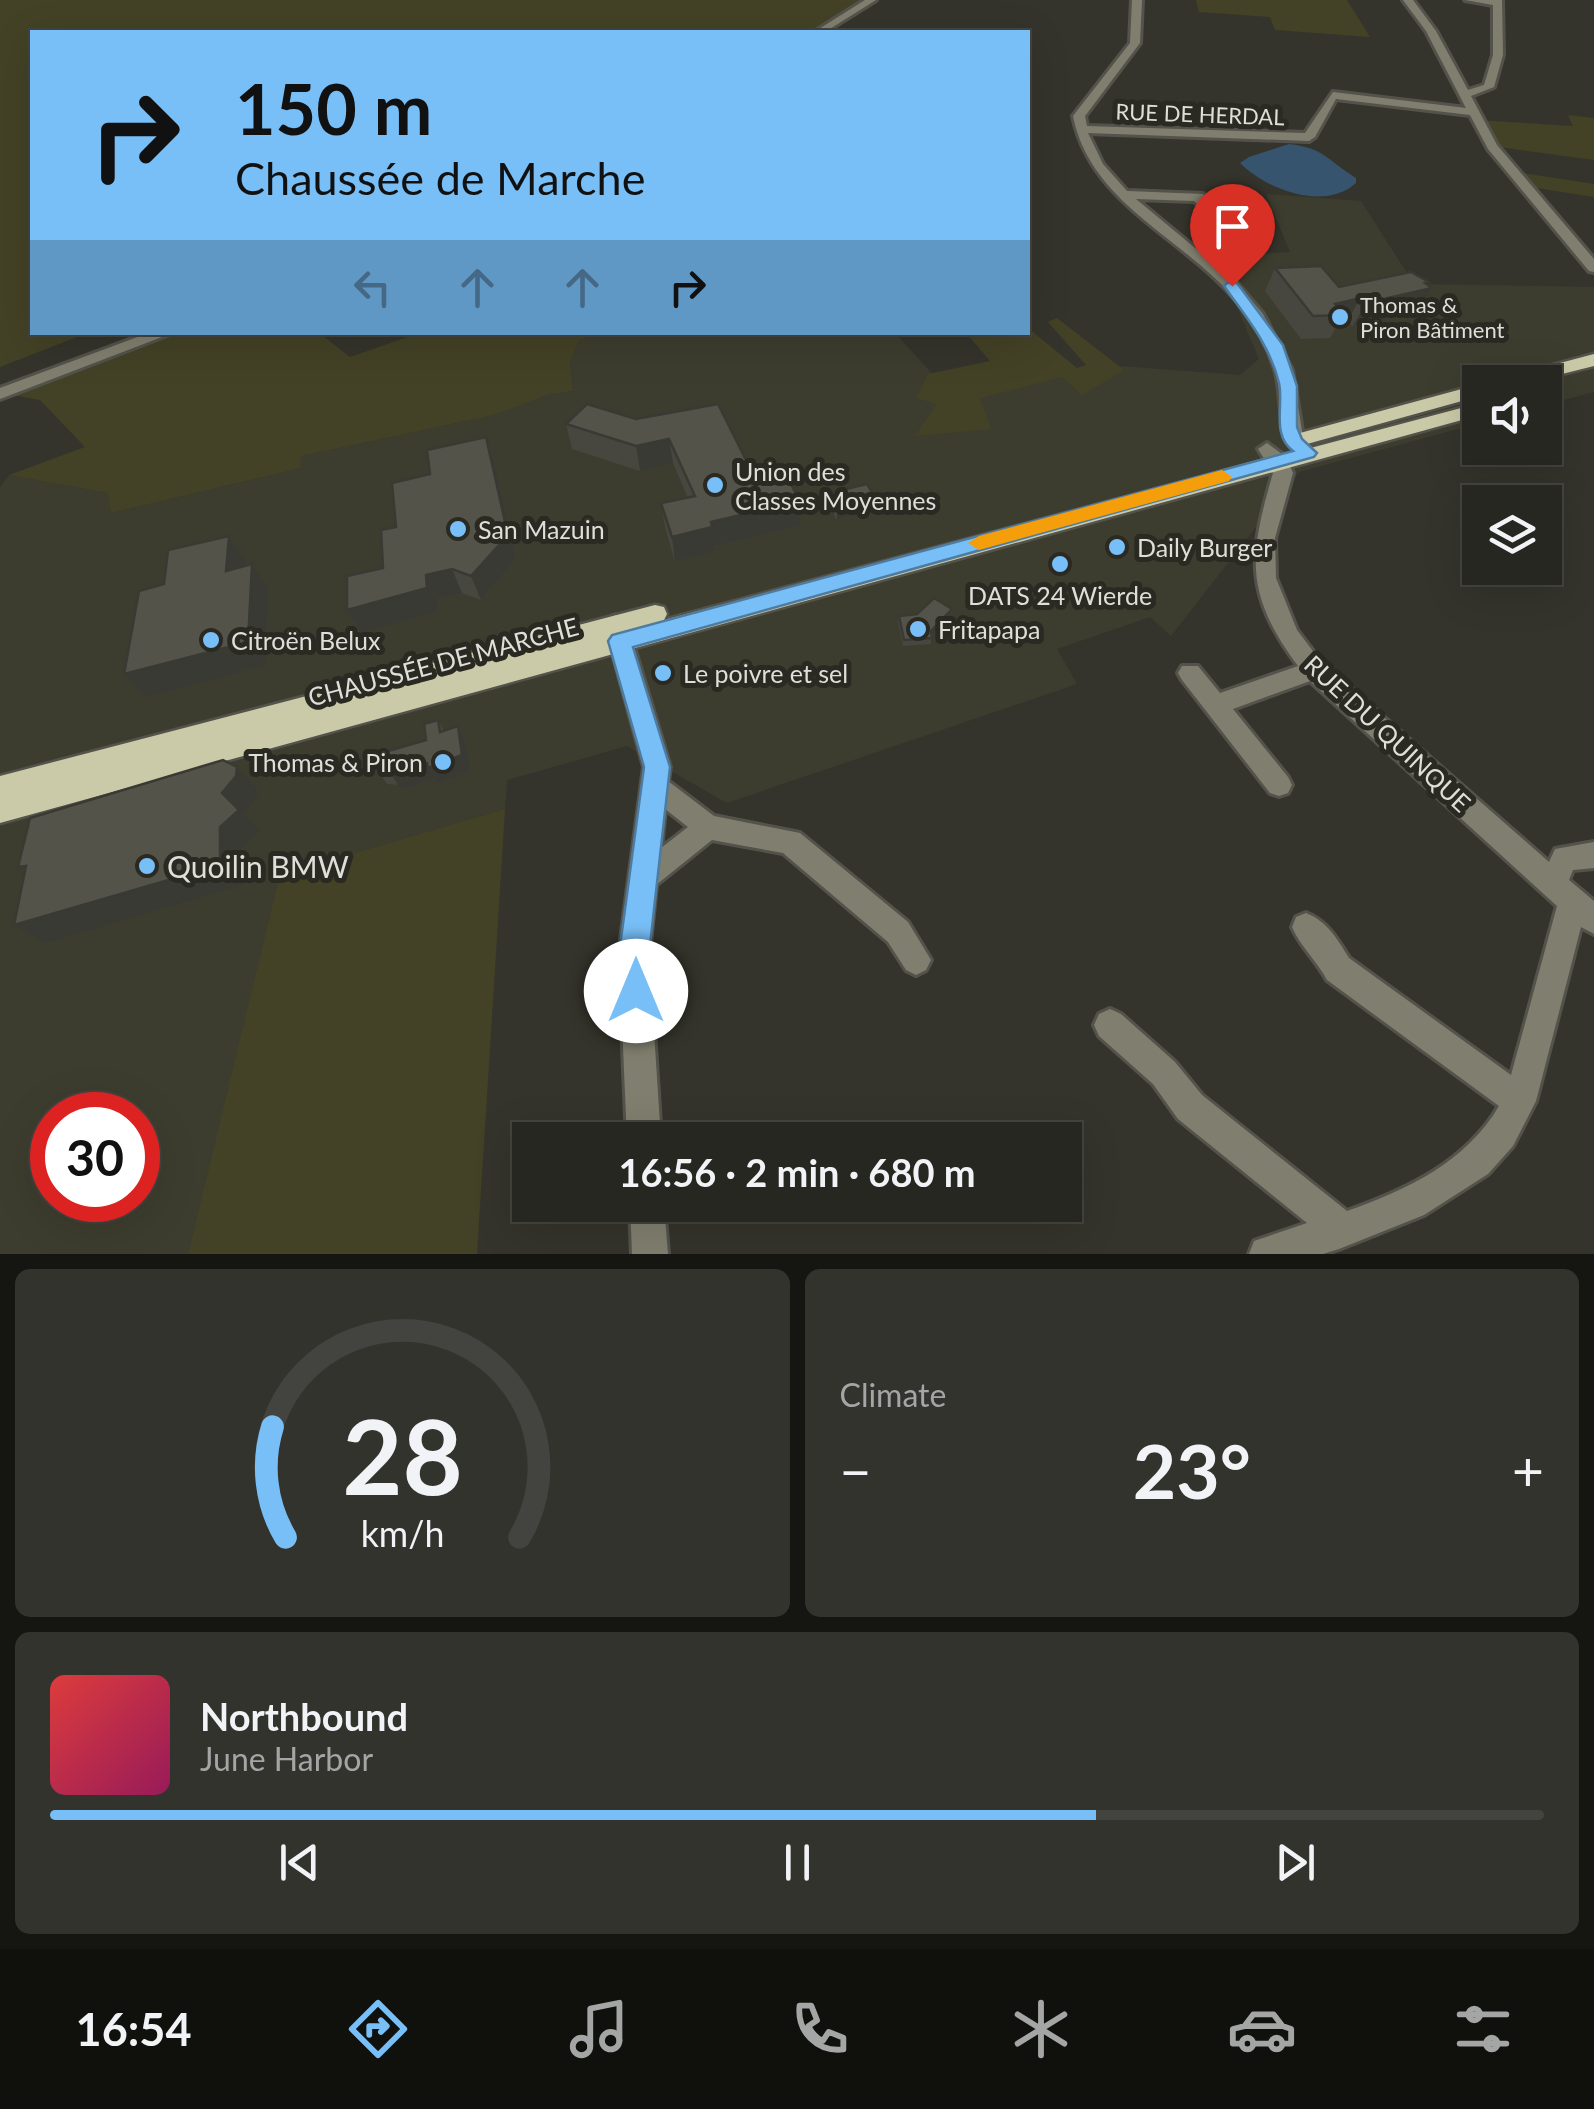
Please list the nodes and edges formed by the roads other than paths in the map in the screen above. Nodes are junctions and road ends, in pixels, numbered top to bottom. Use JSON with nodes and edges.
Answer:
{"nodes":[{"id":1,"x":871,"y":0,"type":"edge"},
{"id":2,"x":1137,"y":0,"type":"edge"},
{"id":3,"x":1408,"y":0,"type":"edge"},
{"id":4,"x":1470,"y":0,"type":"edge"},
{"id":5,"x":1497,"y":2,"type":"edge"},
{"id":6,"x":821,"y":30,"type":"edge"},
{"id":7,"x":1465,"y":94,"type":"junction"},
{"id":8,"x":1472,"y":112,"type":"junction"},
{"id":9,"x":1080,"y":130,"type":"junction"},
{"id":10,"x":1123,"y":196,"type":"junction"},
{"id":11,"x":1248,"y":246,"type":"dead end"},
{"id":12,"x":1594,"y":268,"type":"edge"},
{"id":13,"x":159,"y":335,"type":"edge"},
{"id":14,"x":1594,"y":360,"type":"edge"},
{"id":15,"x":1562,"y":368,"type":"edge"},
{"id":16,"x":1594,"y":376,"type":"edge"},
{"id":17,"x":1562,"y":386,"type":"edge"},
{"id":18,"x":0,"y":394,"type":"edge"},
{"id":19,"x":1462,"y":396,"type":"edge"},
{"id":20,"x":1462,"y":413,"type":"edge"},
{"id":21,"x":1287,"y":451,"type":"junction"},
{"id":22,"x":618,"y":632,"type":"junction"},
{"id":23,"x":1314,"y":670,"type":"junction"},
{"id":24,"x":1190,"y":674,"type":"dead end"},
{"id":25,"x":1216,"y":705,"type":"junction"},
{"id":26,"x":1279,"y":785,"type":"dead end"},
{"id":27,"x":655,"y":786,"type":"junction"},
{"id":28,"x":0,"y":789,"type":"edge"},
{"id":29,"x":0,"y":810,"type":"edge"},
{"id":30,"x":708,"y":827,"type":"junction"},
{"id":31,"x":1594,"y":854,"type":"edge"},
{"id":32,"x":643,"y":879,"type":"junction"},
{"id":33,"x":1573,"y":902,"type":"edge"},
{"id":34,"x":1306,"y":927,"type":"dead end"},
{"id":35,"x":916,"y":960,"type":"dead end"},
{"id":36,"x":1110,"y":1025,"type":"dead end"},
{"id":37,"x":1520,"y":1102,"type":"junction"},
{"id":38,"x":643,"y":1122,"type":"edge"},
{"id":39,"x":648,"y":1222,"type":"edge"},
{"id":40,"x":1342,"y":1230,"type":"junction"},
{"id":41,"x":650,"y":1254,"type":"edge"},
{"id":42,"x":1267,"y":1254,"type":"edge"}],
"edges":[{"from":1,"to":6,"type":"street"},
{"from":2,"to":9,"type":"street"},
{"from":3,"to":7,"type":"street"},
{"from":4,"to":5,"type":"street"},
{"from":5,"to":7,"type":"street"},
{"from":7,"to":8,"type":"street"},
{"from":8,"to":9,"type":"street","name":"RUE DE HERDAL"},
{"from":8,"to":12,"type":"street"},
{"from":9,"to":10,"type":"street","name":"RUE DU QUINQUE"},
{"from":10,"to":11,"type":"street"},
{"from":10,"to":21,"type":"street","name":"RUE DU QUINQUE"},
{"from":13,"to":18,"type":"street"},
{"from":14,"to":15,"type":"main road"},
{"from":16,"to":17,"type":"main road"},
{"from":19,"to":21,"type":"main road","name":"CHAUSSÉE DE MARCHE"},
{"from":20,"to":21,"type":"main road","name":"CHAUSSÉE DE MARCHE"},
{"from":21,"to":22,"type":"main road","name":"CHAUSSÉE DE MARCHE"},
{"from":21,"to":23,"type":"street","name":"RUE DU QUINQUE"},
{"from":22,"to":27,"type":"street"},
{"from":22,"to":28,"type":"main road","name":"CHAUSSÉE DE MARCHE"},
{"from":22,"to":29,"type":"main road","name":"CHAUSSÉE DE MARCHE"},
{"from":23,"to":25,"type":"street"},
{"from":23,"to":33,"type":"street","name":"RUE DU QUINQUE"},
{"from":24,"to":25,"type":"street"},
{"from":25,"to":26,"type":"street"},
{"from":27,"to":30,"type":"street"},
{"from":27,"to":32,"type":"street"},
{"from":30,"to":32,"type":"street"},
{"from":30,"to":35,"type":"street"},
{"from":31,"to":33,"type":"street"},
{"from":32,"to":38,"type":"street"},
{"from":33,"to":37,"type":"street"},
{"from":34,"to":37,"type":"street"},
{"from":36,"to":40,"type":"street"},
{"from":37,"to":40,"type":"street"},
{"from":39,"to":41,"type":"street"},
{"from":40,"to":42,"type":"street"}]}
